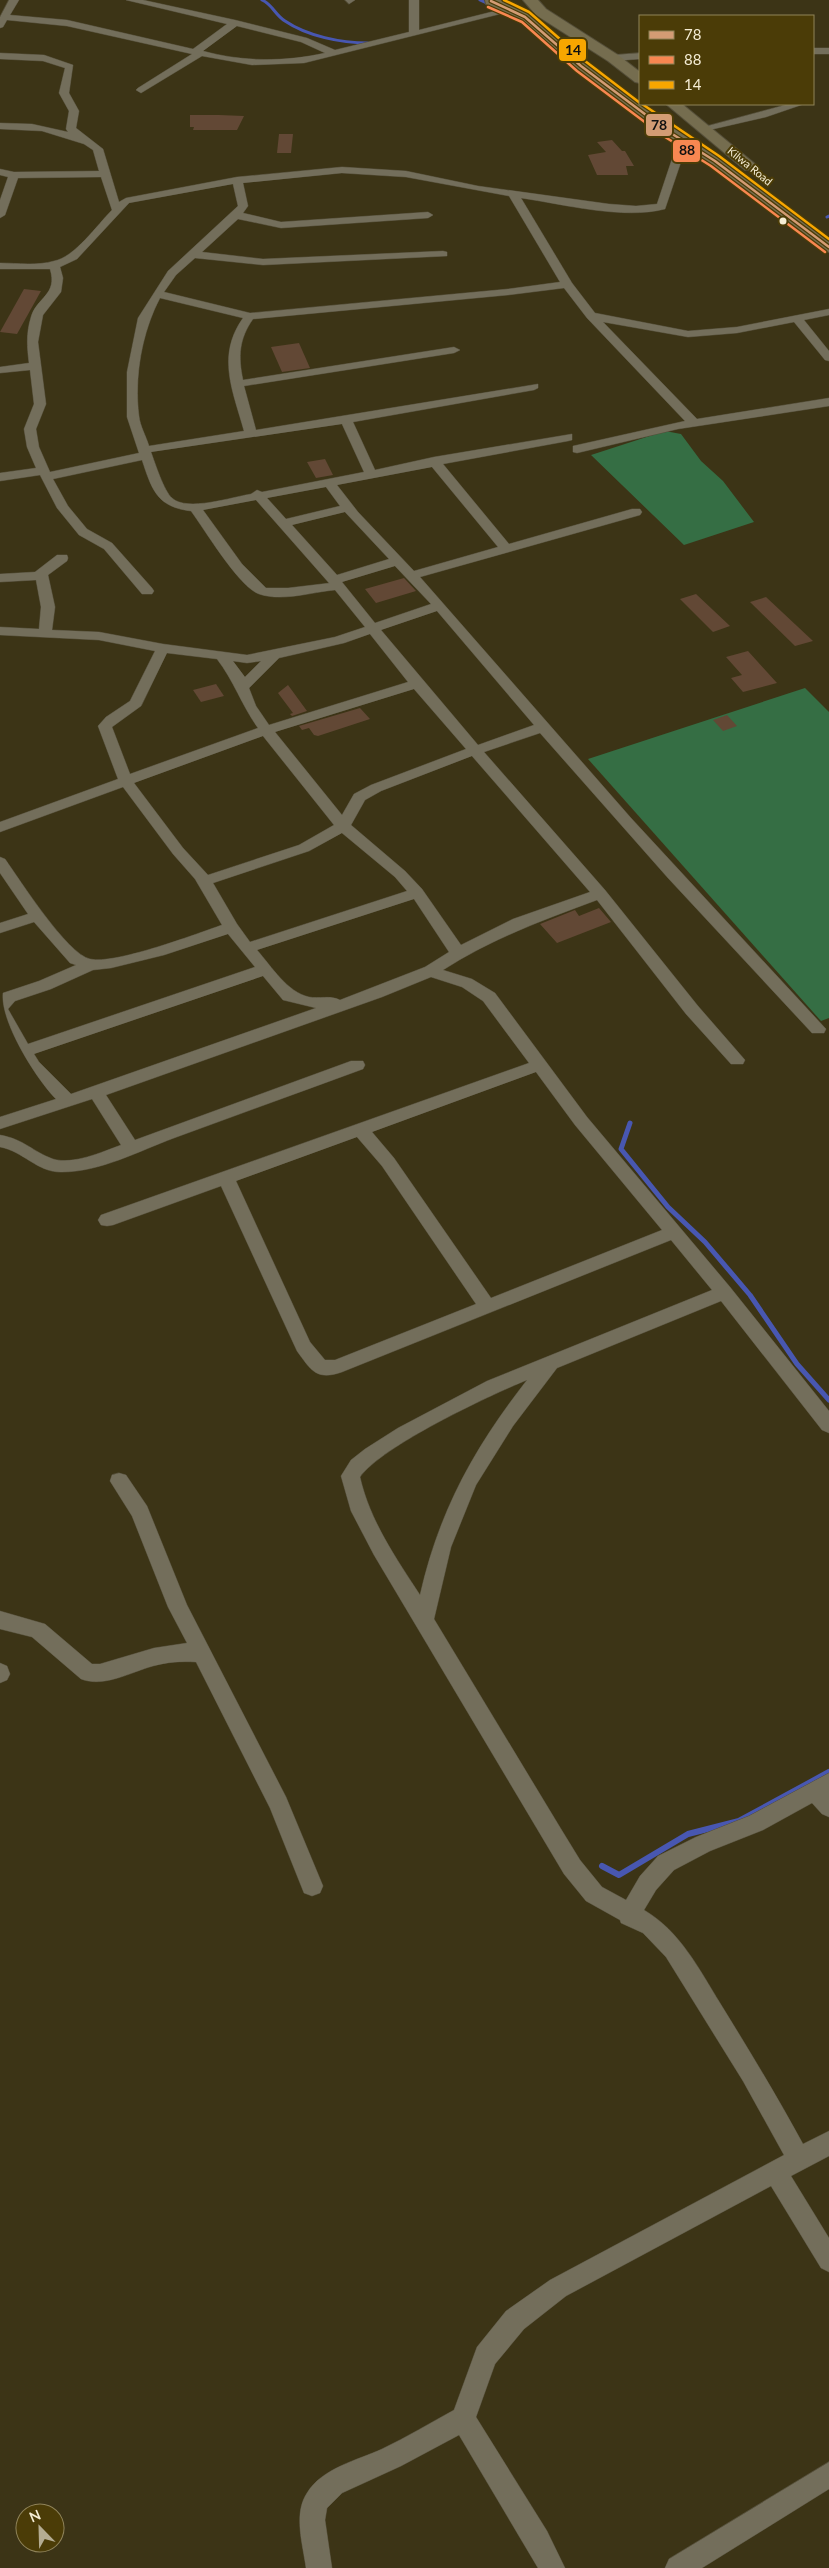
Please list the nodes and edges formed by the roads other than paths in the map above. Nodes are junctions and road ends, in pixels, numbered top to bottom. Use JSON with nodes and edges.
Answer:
{"nodes":[{"id":1,"x":14,"y":0,"type":"edge"},
{"id":2,"x":131,"y":0,"type":"edge"},
{"id":3,"x":414,"y":0,"type":"edge"},
{"id":4,"x":490,"y":0,"type":"edge"},
{"id":5,"x":530,"y":0,"type":"edge"},
{"id":6,"x":514,"y":5,"type":"edge"},
{"id":7,"x":3,"y":21,"type":"edge"},
{"id":8,"x":235,"y":23,"type":"junction"},
{"id":9,"x":414,"y":34,"type":"junction"},
{"id":10,"x":814,"y":51,"type":"edge"},
{"id":11,"x":829,"y":51,"type":"edge"},
{"id":12,"x":198,"y":53,"type":"junction"},
{"id":13,"x":334,"y":53,"type":"junction"},
{"id":14,"x":0,"y":56,"type":"edge"},
{"id":15,"x":639,"y":56,"type":"edge"},
{"id":16,"x":613,"y":58,"type":"junction"},
{"id":17,"x":639,"y":78,"type":"edge"},
{"id":18,"x":141,"y":90,"type":"dead end"},
{"id":19,"x":674,"y":105,"type":"edge"},
{"id":20,"x":796,"y":105,"type":"edge"},
{"id":21,"x":0,"y":126,"type":"edge"},
{"id":22,"x":705,"y":128,"type":"junction"},
{"id":23,"x":688,"y":144,"type":"junction"},
{"id":24,"x":98,"y":149,"type":"junction"},
{"id":25,"x":0,"y":172,"type":"edge"},
{"id":26,"x":14,"y":174,"type":"junction"},
{"id":27,"x":106,"y":174,"type":"junction"},
{"id":28,"x":237,"y":180,"type":"junction"},
{"id":29,"x":513,"y":194,"type":"junction"},
{"id":30,"x":116,"y":209,"type":"junction"},
{"id":31,"x":0,"y":215,"type":"edge"},
{"id":32,"x":236,"y":215,"type":"junction"},
{"id":33,"x":428,"y":216,"type":"dead end"},
{"id":34,"x":829,"y":227,"type":"edge"},
{"id":35,"x":829,"y":247,"type":"edge"},
{"id":36,"x":192,"y":254,"type":"junction"},
{"id":37,"x":443,"y":254,"type":"dead end"},
{"id":38,"x":54,"y":264,"type":"junction"},
{"id":39,"x":0,"y":266,"type":"edge"},
{"id":40,"x":567,"y":284,"type":"junction"},
{"id":41,"x":157,"y":294,"type":"junction"},
{"id":42,"x":829,"y":312,"type":"edge"},
{"id":43,"x":250,"y":316,"type":"junction"},
{"id":44,"x":591,"y":316,"type":"junction"},
{"id":45,"x":797,"y":319,"type":"junction"},
{"id":46,"x":454,"y":350,"type":"dead end"},
{"id":47,"x":829,"y":358,"type":"edge"},
{"id":48,"x":36,"y":366,"type":"junction"},
{"id":49,"x":0,"y":370,"type":"edge"},
{"id":50,"x":237,"y":384,"type":"junction"},
{"id":51,"x":534,"y":386,"type":"dead end"},
{"id":52,"x":829,"y":402,"type":"edge"},
{"id":53,"x":346,"y":420,"type":"junction"},
{"id":54,"x":694,"y":423,"type":"junction"},
{"id":55,"x":251,"y":434,"type":"junction"},
{"id":56,"x":568,"y":437,"type":"dead end"},
{"id":57,"x":577,"y":449,"type":"dead end"},
{"id":58,"x":144,"y":453,"type":"junction"},
{"id":59,"x":434,"y":461,"type":"junction"},
{"id":60,"x":370,"y":473,"type":"junction"},
{"id":61,"x":45,"y":474,"type":"junction"},
{"id":62,"x":0,"y":477,"type":"edge"},
{"id":63,"x":328,"y":481,"type":"junction"},
{"id":64,"x":257,"y":494,"type":"junction"},
{"id":65,"x":195,"y":508,"type":"junction"},
{"id":66,"x":346,"y":508,"type":"junction"},
{"id":67,"x":636,"y":512,"type":"dead end"},
{"id":68,"x":285,"y":523,"type":"junction"},
{"id":69,"x":505,"y":548,"type":"junction"},
{"id":70,"x":62,"y":558,"type":"dead end"},
{"id":71,"x":396,"y":561,"type":"junction"},
{"id":72,"x":40,"y":575,"type":"junction"},
{"id":73,"x":411,"y":576,"type":"junction"},
{"id":74,"x":0,"y":578,"type":"edge"},
{"id":75,"x":336,"y":583,"type":"junction"},
{"id":76,"x":147,"y":591,"type":"dead end"},
{"id":77,"x":439,"y":606,"type":"junction"},
{"id":78,"x":372,"y":628,"type":"junction"},
{"id":79,"x":0,"y":631,"type":"edge"},
{"id":80,"x":45,"y":633,"type":"junction"},
{"id":81,"x":163,"y":648,"type":"junction"},
{"id":82,"x":274,"y":655,"type":"junction"},
{"id":83,"x":222,"y":656,"type":"junction"},
{"id":84,"x":416,"y":684,"type":"junction"},
{"id":85,"x":242,"y":688,"type":"junction"},
{"id":86,"x":543,"y":727,"type":"junction"},
{"id":87,"x":266,"y":730,"type":"junction"},
{"id":88,"x":473,"y":751,"type":"junction"},
{"id":89,"x":126,"y":782,"type":"junction"},
{"id":90,"x":343,"y":826,"type":"junction"},
{"id":91,"x":0,"y":827,"type":"edge"},
{"id":92,"x":0,"y":862,"type":"edge"},
{"id":93,"x":204,"y":881,"type":"junction"},
{"id":94,"x":417,"y":893,"type":"junction"},
{"id":95,"x":600,"y":894,"type":"junction"},
{"id":96,"x":37,"y":916,"type":"junction"},
{"id":97,"x":0,"y":928,"type":"edge"},
{"id":98,"x":231,"y":928,"type":"junction"},
{"id":99,"x":247,"y":948,"type":"junction"},
{"id":100,"x":458,"y":952,"type":"junction"},
{"id":101,"x":90,"y":965,"type":"junction"},
{"id":102,"x":266,"y":969,"type":"junction"},
{"id":103,"x":430,"y":971,"type":"junction"},
{"id":104,"x":344,"y":1004,"type":"junction"},
{"id":105,"x":818,"y":1029,"type":"dead end"},
{"id":106,"x":23,"y":1052,"type":"junction"},
{"id":107,"x":737,"y":1060,"type":"dead end"},
{"id":108,"x":358,"y":1065,"type":"dead end"},
{"id":109,"x":540,"y":1065,"type":"junction"},
{"id":110,"x":96,"y":1092,"type":"junction"},
{"id":111,"x":69,"y":1102,"type":"junction"},
{"id":112,"x":0,"y":1122,"type":"edge"},
{"id":113,"x":360,"y":1129,"type":"junction"},
{"id":114,"x":0,"y":1141,"type":"edge"},
{"id":115,"x":131,"y":1147,"type":"junction"},
{"id":116,"x":226,"y":1178,"type":"junction"},
{"id":117,"x":107,"y":1220,"type":"dead end"},
{"id":118,"x":674,"y":1232,"type":"junction"},
{"id":119,"x":724,"y":1292,"type":"junction"},
{"id":120,"x":487,"y":1305,"type":"junction"},
{"id":121,"x":552,"y":1362,"type":"junction"},
{"id":122,"x":829,"y":1425,"type":"edge"},
{"id":123,"x":119,"y":1481,"type":"dead end"},
{"id":124,"x":424,"y":1619,"type":"junction"},
{"id":125,"x":0,"y":1620,"type":"edge"},
{"id":126,"x":201,"y":1653,"type":"junction"},
{"id":127,"x":824,"y":1794,"type":"edge"},
{"id":128,"x":312,"y":1886,"type":"dead end"},
{"id":129,"x":629,"y":1916,"type":"junction"},
{"id":130,"x":829,"y":2143,"type":"edge"},
{"id":131,"x":799,"y":2159,"type":"junction"},
{"id":132,"x":776,"y":2172,"type":"junction"},
{"id":133,"x":829,"y":2260,"type":"edge"},
{"id":134,"x":464,"y":2419,"type":"junction"},
{"id":135,"x":829,"y":2475,"type":"edge"},
{"id":136,"x":319,"y":2568,"type":"edge"},
{"id":137,"x":552,"y":2568,"type":"edge"},
{"id":138,"x":678,"y":2568,"type":"edge"}],
"edges":[{"from":1,"to":7,"type":"street"},
{"from":2,"to":8,"type":"street"},
{"from":3,"to":9,"type":"street"},
{"from":4,"to":6,"type":"highway","name":"Kilwa Road"},
{"from":5,"to":16,"type":"highway"},
{"from":6,"to":9,"type":"street"},
{"from":6,"to":23,"type":"highway","name":"Kilwa Road"},
{"from":7,"to":12,"type":"street"},
{"from":8,"to":12,"type":"street"},
{"from":8,"to":13,"type":"street"},
{"from":9,"to":13,"type":"street"},
{"from":10,"to":11,"type":"street"},
{"from":12,"to":13,"type":"street"},
{"from":12,"to":18,"type":"street"},
{"from":14,"to":24,"type":"street"},
{"from":15,"to":16,"type":"street"},
{"from":16,"to":17,"type":"highway"},
{"from":19,"to":22,"type":"highway","name":"Kilwa Road"},
{"from":20,"to":22,"type":"street"},
{"from":21,"to":24,"type":"street"},
{"from":22,"to":34,"type":"highway","name":"Kilwa Road"},
{"from":23,"to":29,"type":"street"},
{"from":23,"to":35,"type":"highway","name":"Kilwa Road"},
{"from":24,"to":27,"type":"street"},
{"from":25,"to":26,"type":"street"},
{"from":26,"to":27,"type":"street"},
{"from":26,"to":31,"type":"street"},
{"from":27,"to":30,"type":"street"},
{"from":28,"to":29,"type":"street"},
{"from":28,"to":30,"type":"street"},
{"from":28,"to":32,"type":"street"},
{"from":29,"to":40,"type":"street"},
{"from":30,"to":38,"type":"street"},
{"from":32,"to":33,"type":"street"},
{"from":32,"to":36,"type":"street"},
{"from":36,"to":37,"type":"street"},
{"from":36,"to":41,"type":"street"},
{"from":38,"to":39,"type":"street"},
{"from":38,"to":48,"type":"street"},
{"from":40,"to":43,"type":"street"},
{"from":40,"to":44,"type":"street"},
{"from":41,"to":43,"type":"street"},
{"from":41,"to":58,"type":"street"},
{"from":42,"to":45,"type":"street"},
{"from":43,"to":50,"type":"street"},
{"from":44,"to":45,"type":"street"},
{"from":44,"to":54,"type":"street"},
{"from":45,"to":47,"type":"street"},
{"from":46,"to":50,"type":"street"},
{"from":48,"to":49,"type":"street"},
{"from":48,"to":61,"type":"street"},
{"from":50,"to":55,"type":"street"},
{"from":51,"to":53,"type":"street"},
{"from":52,"to":54,"type":"street"},
{"from":53,"to":55,"type":"street"},
{"from":53,"to":60,"type":"street"},
{"from":54,"to":57,"type":"street"},
{"from":55,"to":58,"type":"street"},
{"from":56,"to":59,"type":"street"},
{"from":58,"to":61,"type":"street"},
{"from":58,"to":65,"type":"street"},
{"from":59,"to":60,"type":"street"},
{"from":59,"to":69,"type":"street"},
{"from":60,"to":63,"type":"street"},
{"from":61,"to":62,"type":"street"},
{"from":61,"to":76,"type":"street"},
{"from":63,"to":64,"type":"street"},
{"from":63,"to":66,"type":"street"},
{"from":64,"to":65,"type":"street"},
{"from":64,"to":68,"type":"street"},
{"from":65,"to":75,"type":"street"},
{"from":66,"to":68,"type":"street"},
{"from":66,"to":71,"type":"street"},
{"from":67,"to":69,"type":"street"},
{"from":68,"to":75,"type":"street"},
{"from":69,"to":73,"type":"street"},
{"from":70,"to":72,"type":"street"},
{"from":71,"to":73,"type":"street"},
{"from":71,"to":75,"type":"street"},
{"from":72,"to":74,"type":"street"},
{"from":72,"to":80,"type":"street"},
{"from":73,"to":77,"type":"street"},
{"from":75,"to":78,"type":"street"},
{"from":77,"to":78,"type":"street"},
{"from":77,"to":86,"type":"street"},
{"from":78,"to":82,"type":"street"},
{"from":78,"to":84,"type":"street"},
{"from":79,"to":80,"type":"street"},
{"from":80,"to":81,"type":"street"},
{"from":81,"to":83,"type":"street"},
{"from":81,"to":89,"type":"street"},
{"from":82,"to":83,"type":"street"},
{"from":82,"to":85,"type":"street"},
{"from":83,"to":85,"type":"street"},
{"from":84,"to":87,"type":"street"},
{"from":84,"to":88,"type":"street"},
{"from":85,"to":87,"type":"street"},
{"from":86,"to":88,"type":"street"},
{"from":86,"to":105,"type":"street"},
{"from":87,"to":89,"type":"street"},
{"from":87,"to":90,"type":"street"},
{"from":88,"to":90,"type":"street"},
{"from":88,"to":95,"type":"street"},
{"from":89,"to":91,"type":"street"},
{"from":89,"to":93,"type":"street"},
{"from":90,"to":93,"type":"street"},
{"from":90,"to":94,"type":"street"},
{"from":92,"to":96,"type":"street"},
{"from":93,"to":98,"type":"street"},
{"from":94,"to":99,"type":"street"},
{"from":94,"to":100,"type":"street"},
{"from":95,"to":100,"type":"street"},
{"from":95,"to":107,"type":"street"},
{"from":96,"to":97,"type":"street"},
{"from":96,"to":101,"type":"street"},
{"from":98,"to":99,"type":"street"},
{"from":98,"to":101,"type":"street"},
{"from":99,"to":102,"type":"street"},
{"from":100,"to":103,"type":"street"},
{"from":101,"to":106,"type":"street"},
{"from":102,"to":104,"type":"street"},
{"from":102,"to":106,"type":"street"},
{"from":103,"to":104,"type":"street"},
{"from":103,"to":109,"type":"street"},
{"from":104,"to":110,"type":"street"},
{"from":106,"to":111,"type":"street"},
{"from":108,"to":115,"type":"street"},
{"from":109,"to":113,"type":"street"},
{"from":109,"to":118,"type":"street"},
{"from":110,"to":111,"type":"street"},
{"from":110,"to":115,"type":"street"},
{"from":111,"to":112,"type":"street"},
{"from":113,"to":116,"type":"street"},
{"from":113,"to":120,"type":"street"},
{"from":114,"to":115,"type":"street"},
{"from":116,"to":117,"type":"street"},
{"from":116,"to":120,"type":"street"},
{"from":118,"to":119,"type":"street"},
{"from":118,"to":120,"type":"street"},
{"from":119,"to":121,"type":"street"},
{"from":119,"to":122,"type":"street"},
{"from":121,"to":124,"type":"street"},
{"from":121,"to":124,"type":"street"},
{"from":123,"to":126,"type":"street"},
{"from":124,"to":129,"type":"street"},
{"from":125,"to":126,"type":"street"},
{"from":126,"to":128,"type":"street"},
{"from":127,"to":129,"type":"street"},
{"from":129,"to":131,"type":"street"},
{"from":130,"to":131,"type":"street"},
{"from":131,"to":132,"type":"street"},
{"from":132,"to":133,"type":"street"},
{"from":132,"to":134,"type":"street"},
{"from":134,"to":136,"type":"street"},
{"from":134,"to":137,"type":"street"},
{"from":135,"to":138,"type":"street"}]}
